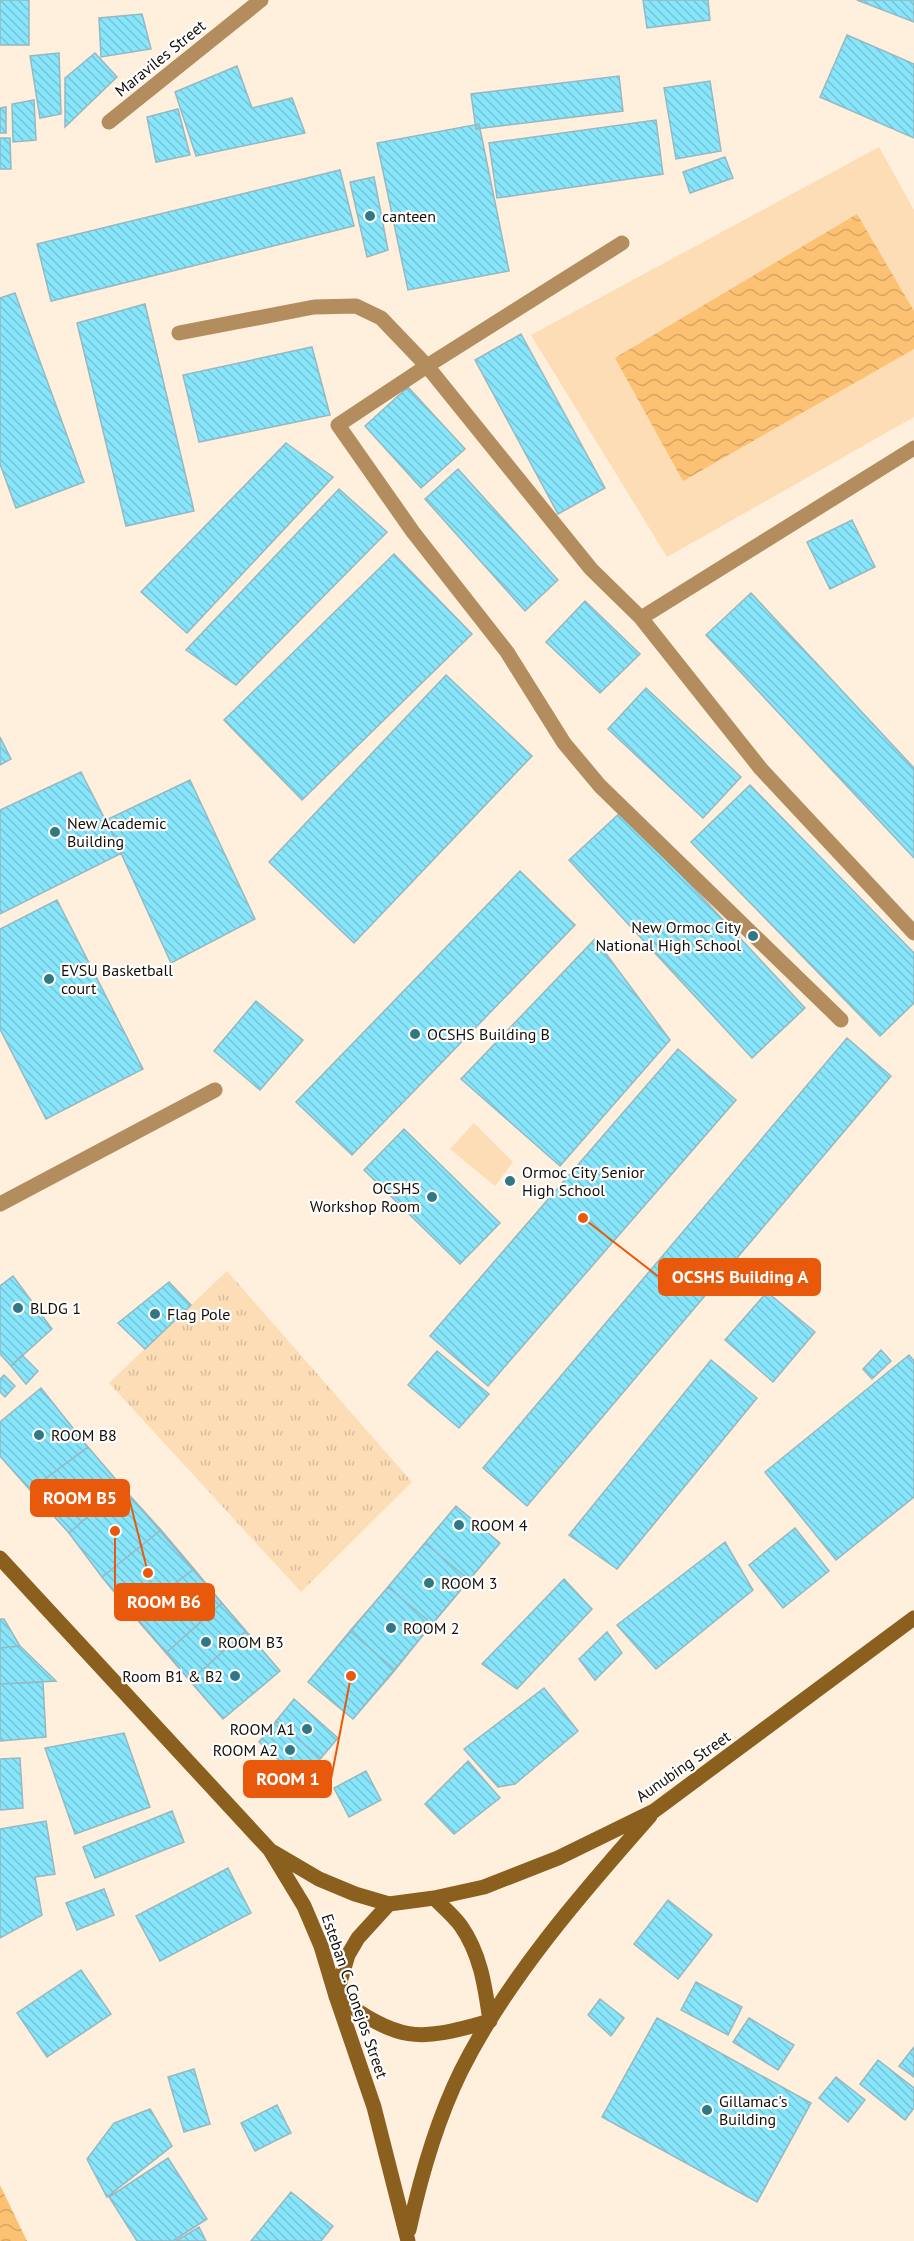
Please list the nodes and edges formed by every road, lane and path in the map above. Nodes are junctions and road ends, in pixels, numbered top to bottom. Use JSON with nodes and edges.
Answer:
{"nodes":[{"id":1,"x":261,"y":0,"type":"edge"},
{"id":2,"x":109,"y":122,"type":"dead end"},
{"id":3,"x":622,"y":243,"type":"dead end"},
{"id":4,"x":178,"y":333,"type":"dead end"},
{"id":5,"x":427,"y":366,"type":"junction"},
{"id":6,"x":914,"y":448,"type":"edge"},
{"id":7,"x":641,"y":618,"type":"junction"},
{"id":8,"x":914,"y":933,"type":"edge"},
{"id":9,"x":841,"y":1020,"type":"dead end"},
{"id":10,"x":215,"y":1090,"type":"dead end"},
{"id":11,"x":0,"y":1204,"type":"edge"},
{"id":12,"x":0,"y":1558,"type":"edge"},
{"id":13,"x":914,"y":1618,"type":"edge"},
{"id":14,"x":654,"y":1811,"type":"junction"},
{"id":15,"x":270,"y":1850,"type":"junction"},
{"id":16,"x":434,"y":1898,"type":"junction"},
{"id":17,"x":388,"y":1904,"type":"junction"},
{"id":18,"x":336,"y":1996,"type":"junction"},
{"id":19,"x":490,"y":2021,"type":"junction"},
{"id":20,"x":408,"y":2237,"type":"edge"}],
"edges":[{"from":1,"to":2,"type":"street","name":"Maraviles Street"},
{"from":3,"to":5,"type":"street"},
{"from":4,"to":5,"type":"street"},
{"from":5,"to":7,"type":"street"},
{"from":5,"to":9,"type":"street"},
{"from":6,"to":7,"type":"street"},
{"from":7,"to":8,"type":"street"},
{"from":10,"to":11,"type":"street"},
{"from":12,"to":15,"type":"main road","name":"Esteban C. Conejos Street"},
{"from":13,"to":14,"type":"main road","name":"Aunubing Street"},
{"from":14,"to":16,"type":"main road","name":"Aunubing Street"},
{"from":14,"to":19,"type":"main road","name":"Esteban C. Conejos Street"},
{"from":15,"to":17,"type":"main road"},
{"from":15,"to":18,"type":"main road","name":"Esteban C. Conejos Street"},
{"from":16,"to":17,"type":"main road","name":"Aunubing Street"},
{"from":16,"to":19,"type":"main road"},
{"from":17,"to":18,"type":"main road"},
{"from":18,"to":19,"type":"main road"},
{"from":18,"to":20,"type":"main road","name":"Esteban C. Conejos Street"},
{"from":19,"to":20,"type":"main road","name":"Esteban C. Conejos Street"}]}
